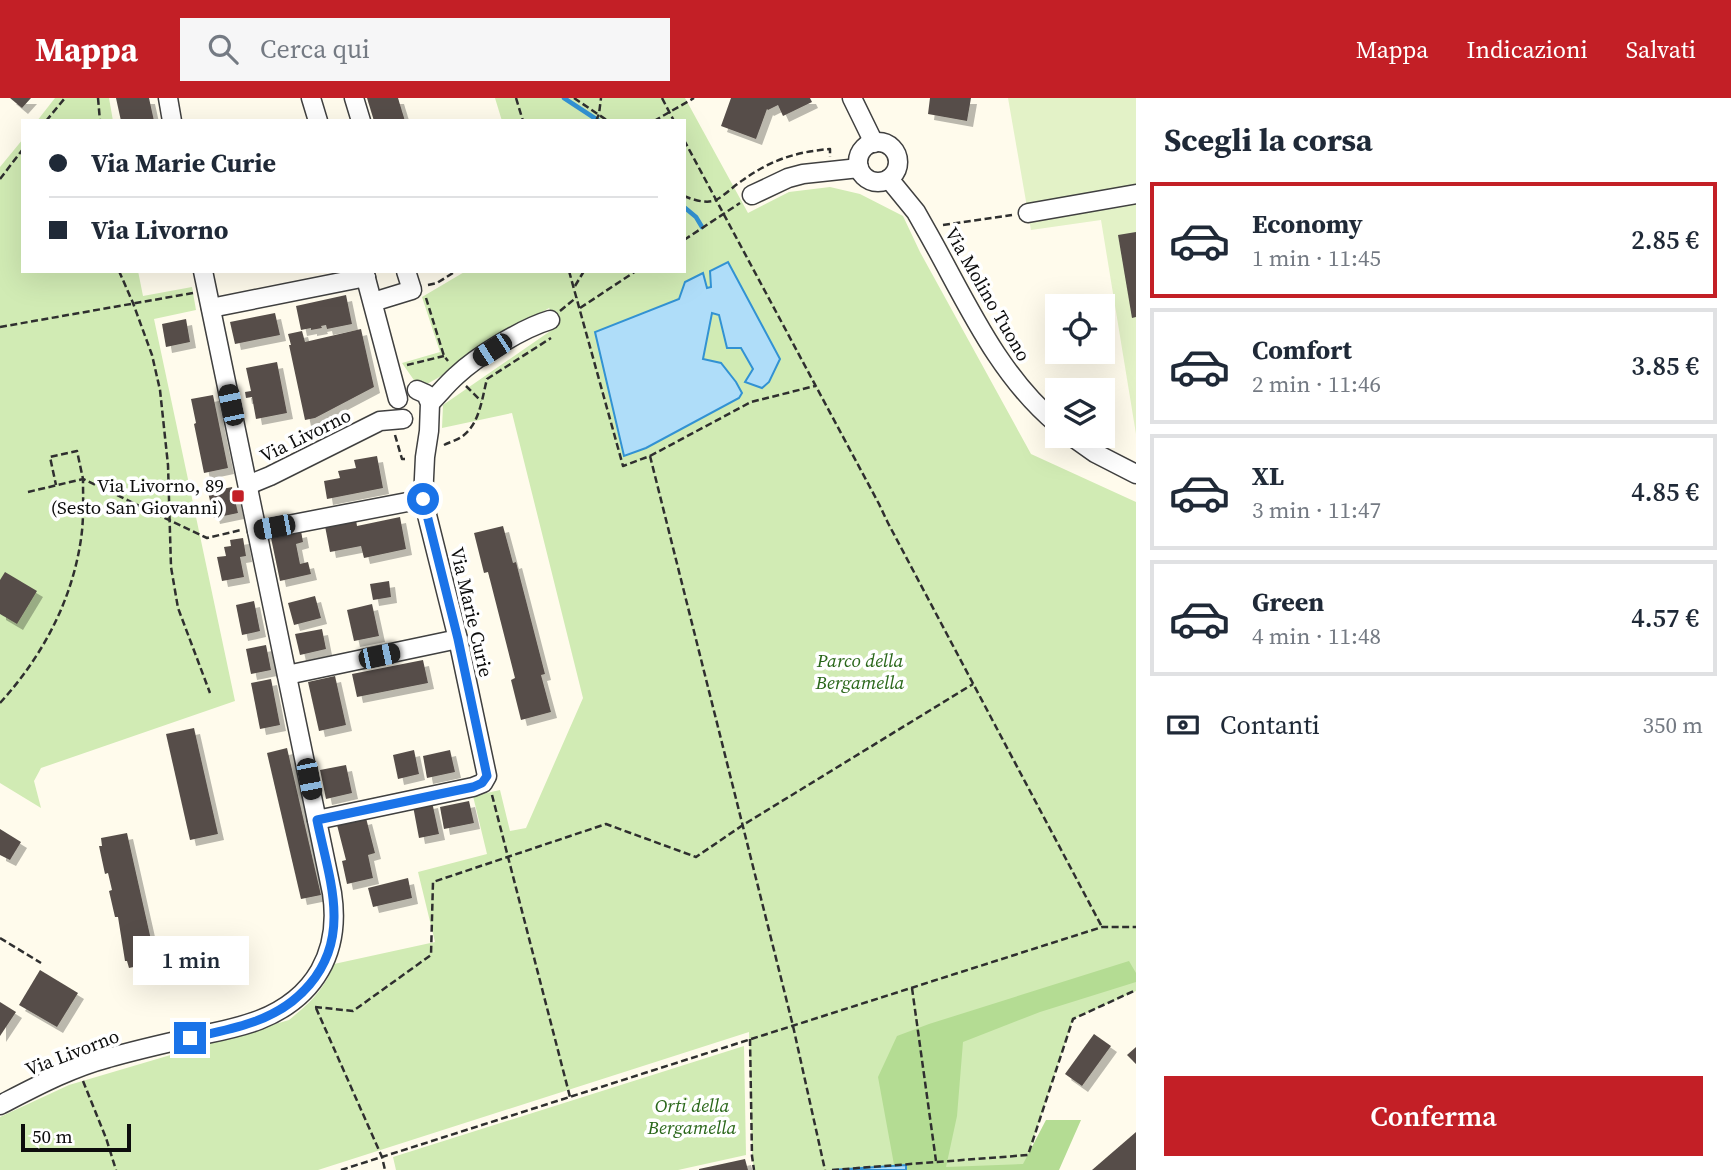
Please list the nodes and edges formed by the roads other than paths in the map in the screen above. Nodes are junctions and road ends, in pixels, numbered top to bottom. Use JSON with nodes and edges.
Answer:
{"nodes":[{"id":1,"x":168,"y":98,"type":"edge"},
{"id":2,"x":310,"y":98,"type":"edge"},
{"id":3,"x":354,"y":98,"type":"edge"},
{"id":4,"x":852,"y":98,"type":"edge"},
{"id":5,"x":172,"y":119,"type":"edge"},
{"id":6,"x":317,"y":119,"type":"edge"},
{"id":7,"x":360,"y":119,"type":"edge"},
{"id":8,"x":874,"y":143,"type":"junction"},
{"id":9,"x":859,"y":168,"type":"junction"},
{"id":10,"x":889,"y":179,"type":"junction"},
{"id":11,"x":1136,"y":194,"type":"edge"},
{"id":12,"x":752,"y":195,"type":"road end"},
{"id":13,"x":1028,"y":213,"type":"road end"},
{"id":14,"x":203,"y":273,"type":"edge"},
{"id":15,"x":408,"y":273,"type":"edge"},
{"id":16,"x":365,"y":274,"type":"edge"},
{"id":17,"x":373,"y":302,"type":"junction"},
{"id":18,"x":211,"y":308,"type":"junction"},
{"id":19,"x":550,"y":320,"type":"road end"},
{"id":20,"x":387,"y":355,"type":"junction"},
{"id":21,"x":458,"y":374,"type":"junction"},
{"id":22,"x":416,"y":389,"type":"junction"},
{"id":23,"x":398,"y":400,"type":"junction"},
{"id":24,"x":430,"y":406,"type":"junction"},
{"id":25,"x":1045,"y":412,"type":"edge"},
{"id":26,"x":406,"y":420,"type":"junction"},
{"id":27,"x":380,"y":421,"type":"junction"},
{"id":28,"x":1088,"y":448,"type":"edge"},
{"id":29,"x":425,"y":457,"type":"junction"},
{"id":30,"x":1136,"y":474,"type":"edge"},
{"id":31,"x":248,"y":485,"type":"junction"},
{"id":32,"x":423,"y":499,"type":"junction"},
{"id":33,"x":258,"y":537,"type":"junction"},
{"id":34,"x":458,"y":639,"type":"junction"},
{"id":35,"x":287,"y":675,"type":"junction"},
{"id":36,"x":317,"y":820,"type":"junction"},
{"id":37,"x":0,"y":1105,"type":"edge"}],
"edges":[{"from":1,"to":5,"type":"street"},
{"from":2,"to":6,"type":"street"},
{"from":3,"to":7,"type":"street"},
{"from":4,"to":8,"type":"street"},
{"from":8,"to":9,"type":"street"},
{"from":8,"to":10,"type":"street"},
{"from":9,"to":10,"type":"street"},
{"from":9,"to":12,"type":"street"},
{"from":10,"to":25,"type":"street","name":"Via Molino Tuono"},
{"from":11,"to":13,"type":"street"},
{"from":14,"to":18,"type":"street","name":"Via Livorno"},
{"from":15,"to":17,"type":"street"},
{"from":16,"to":17,"type":"street"},
{"from":16,"to":18,"type":"street"},
{"from":17,"to":20,"type":"street"},
{"from":18,"to":31,"type":"street","name":"Via Livorno"},
{"from":19,"to":21,"type":"street"},
{"from":20,"to":22,"type":"street"},
{"from":20,"to":23,"type":"street"},
{"from":21,"to":22,"type":"street"},
{"from":21,"to":24,"type":"street"},
{"from":22,"to":23,"type":"street"},
{"from":22,"to":24,"type":"street"},
{"from":23,"to":26,"type":"street"},
{"from":23,"to":27,"type":"street","name":"Via Livorno"},
{"from":24,"to":26,"type":"street"},
{"from":24,"to":29,"type":"street","name":"Via Marie Curie"},
{"from":26,"to":27,"type":"street","name":"Via Livorno"},
{"from":26,"to":29,"type":"street","name":"Via Marie Curie"},
{"from":27,"to":31,"type":"street","name":"Via Livorno"},
{"from":28,"to":30,"type":"street"},
{"from":29,"to":32,"type":"street","name":"Via Marie Curie"},
{"from":31,"to":33,"type":"street","name":"Via Livorno"},
{"from":32,"to":33,"type":"street"},
{"from":32,"to":34,"type":"street","name":"Via Marie Curie"},
{"from":33,"to":35,"type":"street","name":"Via Livorno"},
{"from":34,"to":35,"type":"street"},
{"from":34,"to":36,"type":"street","name":"Via Marie Curie"},
{"from":35,"to":36,"type":"street","name":"Via Livorno"},
{"from":36,"to":37,"type":"street","name":"Via Livorno"}]}
